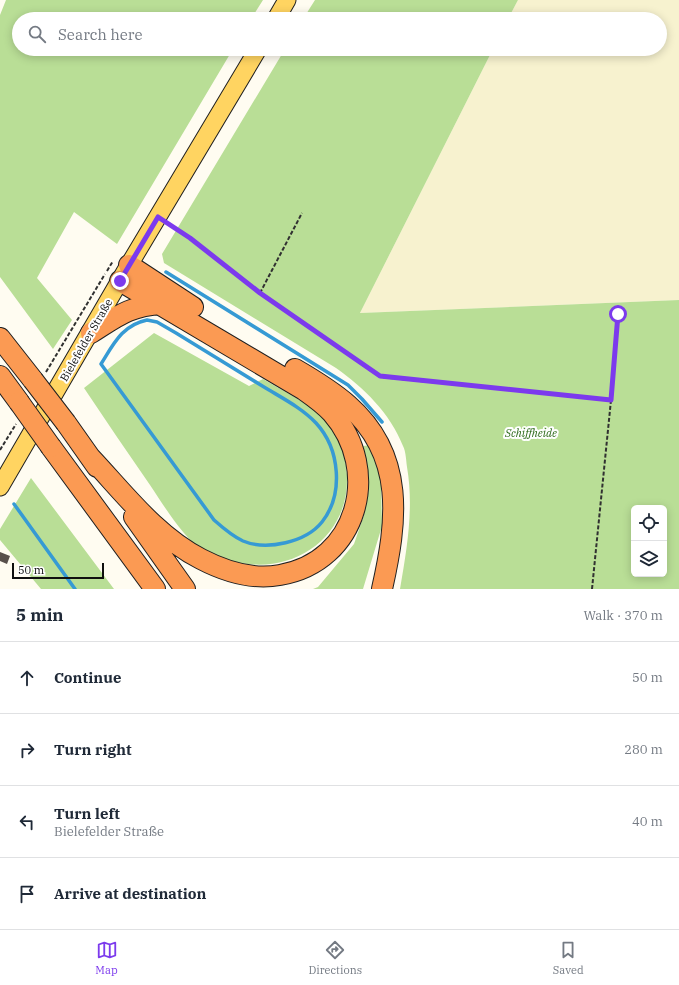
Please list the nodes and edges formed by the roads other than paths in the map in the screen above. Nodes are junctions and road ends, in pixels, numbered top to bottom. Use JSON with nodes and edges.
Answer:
{"nodes":[{"id":1,"x":287,"y":0,"type":"edge"},
{"id":2,"x":280,"y":12,"type":"edge"},
{"id":3,"x":254,"y":56,"type":"edge"},
{"id":4,"x":125,"y":273,"type":"junction"},
{"id":5,"x":162,"y":304,"type":"junction"},
{"id":6,"x":91,"y":333,"type":"junction"},
{"id":7,"x":0,"y":338,"type":"edge"},
{"id":8,"x":0,"y":376,"type":"edge"},
{"id":9,"x":90,"y":457,"type":"junction"},
{"id":10,"x":0,"y":487,"type":"edge"},
{"id":11,"x":155,"y":589,"type":"edge"},
{"id":12,"x":185,"y":589,"type":"edge"},
{"id":13,"x":382,"y":589,"type":"edge"}],
"edges":[{"from":1,"to":2,"type":"main road"},
{"from":3,"to":4,"type":"main road","name":"Bielefelder Straße"},
{"from":4,"to":5,"type":"highway"},
{"from":4,"to":6,"type":"main road","name":"Bielefelder Straße"},
{"from":4,"to":13,"type":"highway"},
{"from":5,"to":6,"type":"highway"},
{"from":5,"to":9,"type":"highway"},
{"from":6,"to":10,"type":"main road","name":"Bielefelder Straße"},
{"from":7,"to":9,"type":"highway","bridge":true},
{"from":8,"to":11,"type":"highway","bridge":true},
{"from":9,"to":12,"type":"highway"}]}
